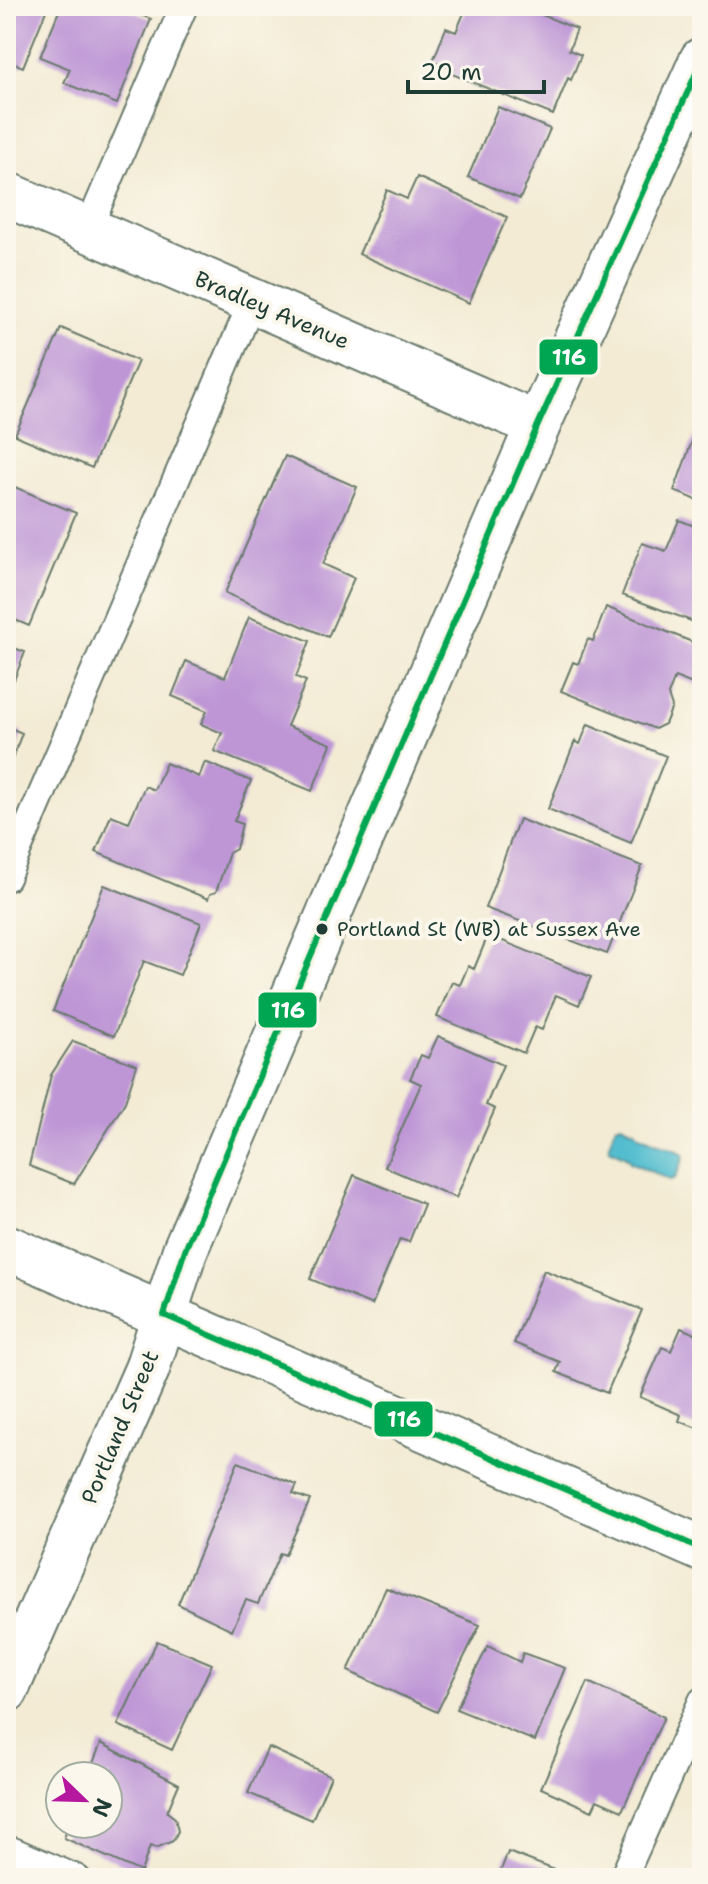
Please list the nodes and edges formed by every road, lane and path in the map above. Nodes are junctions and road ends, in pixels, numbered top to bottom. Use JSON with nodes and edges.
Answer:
{"nodes":[{"id":1,"x":184,"y":6,"type":"edge"},
{"id":2,"x":702,"y":60,"type":"edge"},
{"id":3,"x":6,"y":194,"type":"edge"},
{"id":4,"x":88,"y":229,"type":"junction"},
{"id":5,"x":252,"y":302,"type":"junction"},
{"id":6,"x":538,"y":425,"type":"junction"},
{"id":7,"x":6,"y":878,"type":"edge"},
{"id":8,"x":6,"y":1247,"type":"edge"},
{"id":9,"x":164,"y":1315,"type":"junction"},
{"id":10,"x":702,"y":1549,"type":"edge"},
{"id":11,"x":6,"y":1690,"type":"edge"},
{"id":12,"x":702,"y":1701,"type":"edge"},
{"id":13,"x":6,"y":1848,"type":"edge"},
{"id":14,"x":76,"y":1878,"type":"edge"},
{"id":15,"x":623,"y":1878,"type":"edge"}],
"edges":[{"from":1,"to":4,"type":"lane"},
{"from":2,"to":6,"type":"street","name":"Portland Street"},
{"from":3,"to":4,"type":"street","name":"Bradley Avenue"},
{"from":4,"to":5,"type":"street","name":"Bradley Avenue"},
{"from":5,"to":6,"type":"street","name":"Bradley Avenue"},
{"from":5,"to":7,"type":"lane"},
{"from":6,"to":9,"type":"street","name":"Portland Street"},
{"from":8,"to":9,"type":"street"},
{"from":9,"to":10,"type":"street"},
{"from":9,"to":11,"type":"street","name":"Portland Street"},
{"from":12,"to":15,"type":"lane"},
{"from":13,"to":14,"type":"lane"}]}
